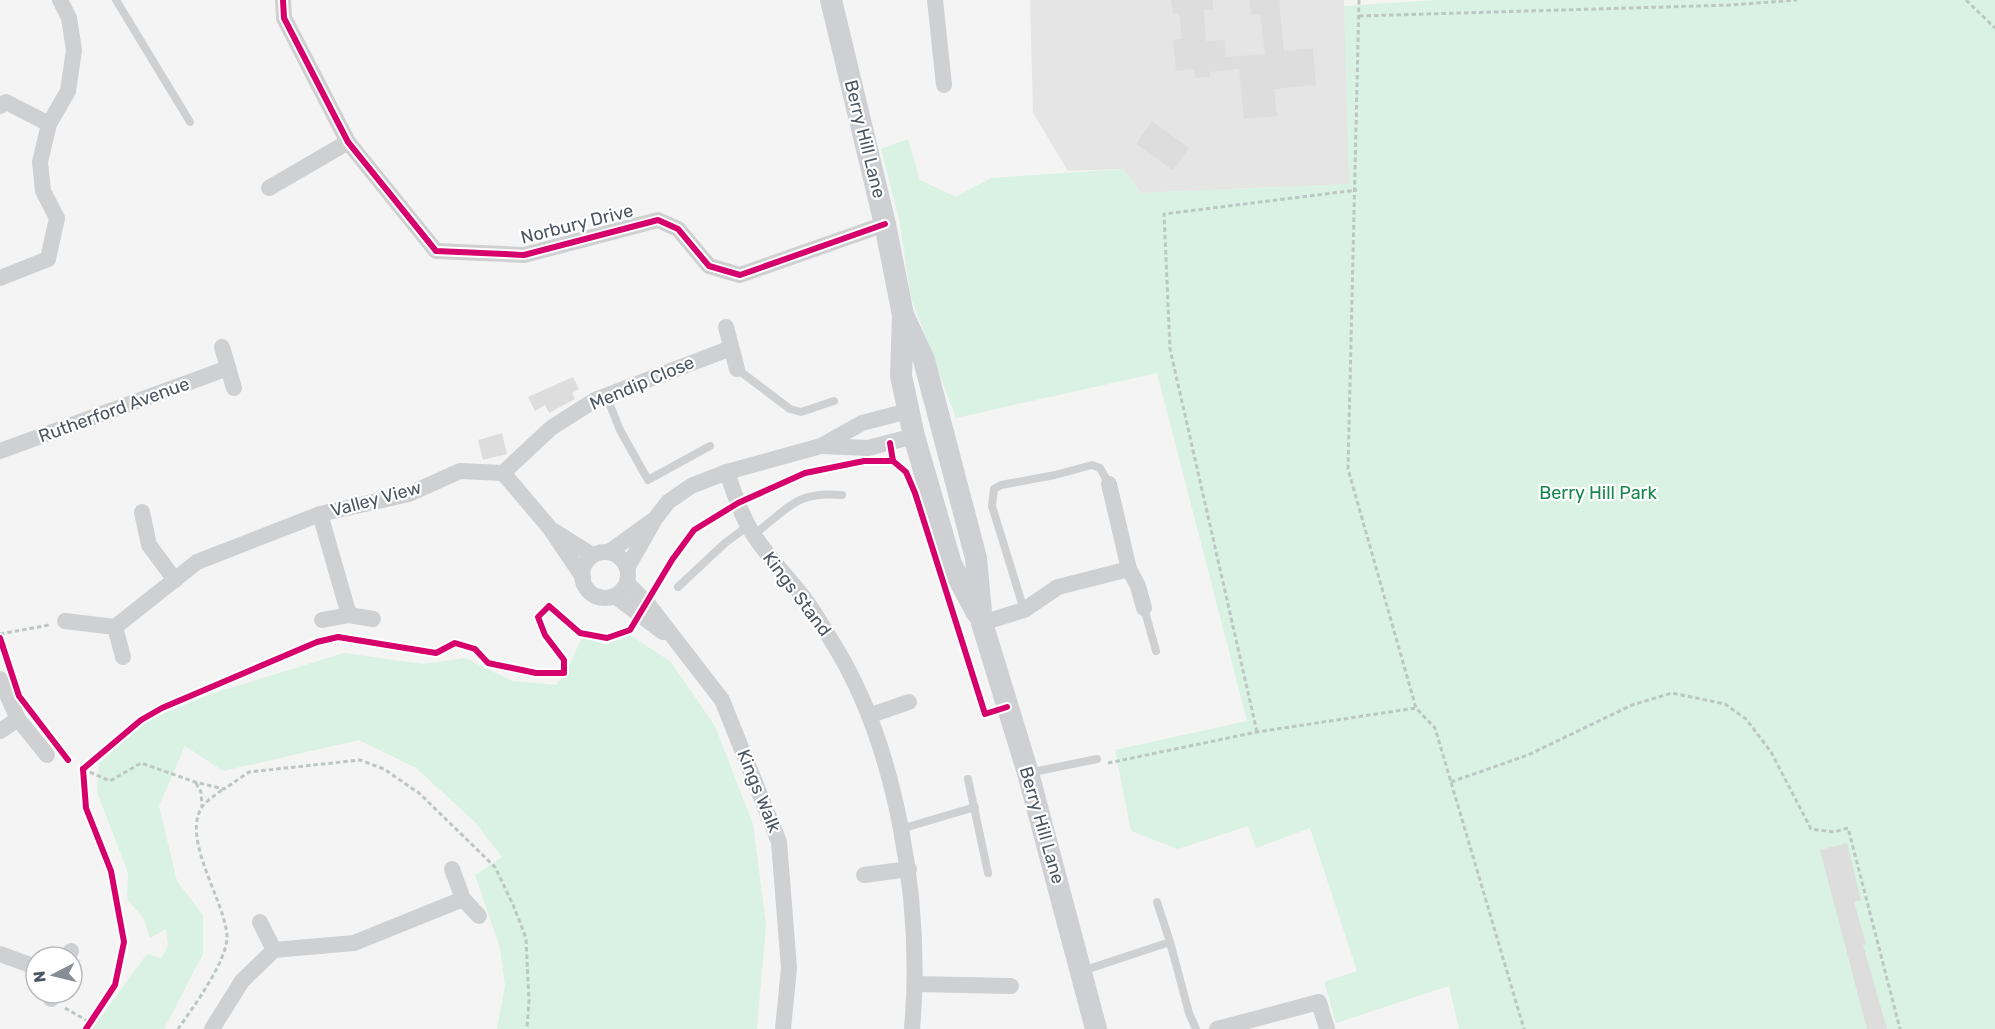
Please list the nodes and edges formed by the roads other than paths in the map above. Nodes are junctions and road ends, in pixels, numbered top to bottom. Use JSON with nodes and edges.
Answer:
{"nodes":[{"id":1,"x":60,"y":0,"type":"edge"},
{"id":2,"x":116,"y":0,"type":"edge"},
{"id":3,"x":283,"y":0,"type":"edge"},
{"id":4,"x":831,"y":0,"type":"edge"},
{"id":5,"x":934,"y":0,"type":"edge"},
{"id":6,"x":944,"y":86,"type":"dead end"},
{"id":7,"x":0,"y":106,"type":"edge"},
{"id":8,"x":190,"y":122,"type":"dead end"},
{"id":9,"x":49,"y":124,"type":"junction"},
{"id":10,"x":348,"y":142,"type":"junction"},
{"id":11,"x":269,"y":188,"type":"dead end"},
{"id":12,"x":885,"y":224,"type":"junction"},
{"id":13,"x":0,"y":278,"type":"edge"},
{"id":14,"x":726,"y":327,"type":"dead end"},
{"id":15,"x":222,"y":347,"type":"dead end"},
{"id":16,"x":731,"y":348,"type":"junction"},
{"id":17,"x":228,"y":368,"type":"junction"},
{"id":18,"x":737,"y":369,"type":"joint"},
{"id":19,"x":234,"y":388,"type":"dead end"},
{"id":20,"x":606,"y":395,"type":"junction"},
{"id":21,"x":834,"y":401,"type":"dead end"},
{"id":22,"x":924,"y":413,"type":"junction"},
{"id":23,"x":914,"y":436,"type":"junction"},
{"id":24,"x":710,"y":446,"type":"dead end"},
{"id":25,"x":821,"y":446,"type":"junction"},
{"id":26,"x":0,"y":451,"type":"edge"},
{"id":27,"x":727,"y":472,"type":"junction"},
{"id":28,"x":503,"y":473,"type":"junction"},
{"id":29,"x":1109,"y":484,"type":"joint"},
{"id":30,"x":842,"y":495,"type":"dead end"},
{"id":31,"x":142,"y":512,"type":"dead end"},
{"id":32,"x":320,"y":514,"type":"junction"},
{"id":33,"x":655,"y":519,"type":"junction"},
{"id":34,"x":549,"y":527,"type":"junction"},
{"id":35,"x":751,"y":530,"type":"junction"},
{"id":36,"x":601,"y":553,"type":"junction"},
{"id":37,"x":1129,"y":569,"type":"junction"},
{"id":38,"x":583,"y":578,"type":"junction"},
{"id":39,"x":175,"y":580,"type":"junction"},
{"id":40,"x":623,"y":582,"type":"junction"},
{"id":41,"x":678,"y":587,"type":"dead end"},
{"id":42,"x":1144,"y":608,"type":"joint"},
{"id":43,"x":1024,"y":610,"type":"junction"},
{"id":44,"x":349,"y":615,"type":"junction"},
{"id":45,"x":373,"y":619,"type":"dead end"},
{"id":46,"x":322,"y":620,"type":"dead end"},
{"id":47,"x":65,"y":621,"type":"road end"},
{"id":48,"x":982,"y":623,"type":"junction"},
{"id":49,"x":115,"y":627,"type":"junction"},
{"id":50,"x":1156,"y":651,"type":"dead end"},
{"id":51,"x":123,"y":657,"type":"dead end"},
{"id":52,"x":0,"y":679,"type":"edge"},
{"id":53,"x":909,"y":702,"type":"dead end"},
{"id":54,"x":870,"y":715,"type":"junction"},
{"id":55,"x":18,"y":719,"type":"junction"},
{"id":56,"x":0,"y":731,"type":"edge"},
{"id":57,"x":47,"y":755,"type":"dead end"},
{"id":58,"x":1098,"y":761,"type":"road end"},
{"id":59,"x":1028,"y":773,"type":"junction"},
{"id":60,"x":968,"y":779,"type":"dead end"},
{"id":61,"x":975,"y":807,"type":"junction"},
{"id":62,"x":901,"y":829,"type":"junction"},
{"id":63,"x":452,"y":869,"type":"dead end"},
{"id":64,"x":909,"y":869,"type":"junction"},
{"id":65,"x":988,"y":873,"type":"dead end"},
{"id":66,"x":864,"y":875,"type":"dead end"},
{"id":67,"x":463,"y":899,"type":"junction"},
{"id":68,"x":1157,"y":902,"type":"dead end"},
{"id":69,"x":479,"y":916,"type":"dead end"},
{"id":70,"x":260,"y":922,"type":"dead end"},
{"id":71,"x":1170,"y":942,"type":"junction"},
{"id":72,"x":274,"y":950,"type":"junction"},
{"id":73,"x":0,"y":954,"type":"edge"},
{"id":74,"x":24,"y":963,"type":"edge"},
{"id":75,"x":1081,"y":971,"type":"junction"},
{"id":76,"x":916,"y":984,"type":"junction"},
{"id":77,"x":1011,"y":986,"type":"dead end"},
{"id":78,"x":212,"y":1029,"type":"edge"},
{"id":79,"x":783,"y":1029,"type":"edge"},
{"id":80,"x":912,"y":1029,"type":"edge"},
{"id":81,"x":1096,"y":1029,"type":"edge"},
{"id":82,"x":1196,"y":1029,"type":"edge"},
{"id":83,"x":1217,"y":1029,"type":"edge"},
{"id":84,"x":1327,"y":1029,"type":"edge"}],
"edges":[{"from":1,"to":9,"type":"street"},
{"from":2,"to":8,"type":"lane"},
{"from":3,"to":10,"type":"street","name":"Norbury Drive"},
{"from":4,"to":12,"type":"street","name":"Berry Hill Lane"},
{"from":5,"to":6,"type":"street"},
{"from":7,"to":9,"type":"street"},
{"from":9,"to":13,"type":"street"},
{"from":10,"to":11,"type":"street"},
{"from":10,"to":12,"type":"street","name":"Norbury Drive"},
{"from":12,"to":22,"type":"street","name":"Berry Hill Lane"},
{"from":14,"to":16,"type":"street"},
{"from":15,"to":17,"type":"street"},
{"from":16,"to":18,"type":"street"},
{"from":16,"to":20,"type":"street","name":"Mendip Close"},
{"from":17,"to":19,"type":"street"},
{"from":17,"to":26,"type":"street","name":"Rutherford Avenue"},
{"from":18,"to":21,"type":"lane"},
{"from":20,"to":24,"type":"lane"},
{"from":20,"to":28,"type":"street","name":"Mendip Close"},
{"from":22,"to":23,"type":"street","name":"Berry Hill Lane"},
{"from":22,"to":25,"type":"street"},
{"from":22,"to":48,"type":"street","name":"Berry Hill Lane"},
{"from":23,"to":25,"type":"street"},
{"from":23,"to":48,"type":"street","name":"Berry Hill Lane"},
{"from":25,"to":27,"type":"street"},
{"from":27,"to":33,"type":"street"},
{"from":27,"to":35,"type":"street","name":"Kings Stand"},
{"from":28,"to":32,"type":"street","name":"Valley View"},
{"from":28,"to":34,"type":"street"},
{"from":29,"to":37,"type":"street"},
{"from":29,"to":43,"type":"lane"},
{"from":30,"to":35,"type":"lane"},
{"from":31,"to":39,"type":"street"},
{"from":32,"to":39,"type":"street","name":"Valley View"},
{"from":32,"to":44,"type":"street","name":"Valley View"},
{"from":33,"to":36,"type":"street"},
{"from":33,"to":40,"type":"street"},
{"from":34,"to":36,"type":"street"},
{"from":34,"to":38,"type":"street"},
{"from":35,"to":41,"type":"lane"},
{"from":35,"to":54,"type":"street","name":"Kings Stand"},
{"from":36,"to":38,"type":"street"},
{"from":36,"to":40,"type":"street"},
{"from":37,"to":42,"type":"street"},
{"from":37,"to":43,"type":"street"},
{"from":38,"to":40,"type":"street"},
{"from":39,"to":49,"type":"street","name":"Valley View"},
{"from":40,"to":79,"type":"street","name":"Kings Walk"},
{"from":42,"to":50,"type":"lane"},
{"from":43,"to":48,"type":"street"},
{"from":44,"to":45,"type":"street"},
{"from":44,"to":46,"type":"street"},
{"from":47,"to":49,"type":"street"},
{"from":48,"to":59,"type":"street","name":"Berry Hill Lane"},
{"from":49,"to":51,"type":"street"},
{"from":52,"to":55,"type":"street"},
{"from":53,"to":54,"type":"street"},
{"from":54,"to":62,"type":"street","name":"Kings Stand"},
{"from":55,"to":56,"type":"street"},
{"from":55,"to":57,"type":"street"},
{"from":58,"to":59,"type":"lane"},
{"from":59,"to":75,"type":"street","name":"Berry Hill Lane"},
{"from":60,"to":61,"type":"lane"},
{"from":61,"to":62,"type":"lane"},
{"from":61,"to":65,"type":"lane"},
{"from":62,"to":64,"type":"street","name":"Kings Stand"},
{"from":63,"to":67,"type":"street"},
{"from":64,"to":66,"type":"street"},
{"from":64,"to":76,"type":"street","name":"Kings Stand"},
{"from":67,"to":69,"type":"street"},
{"from":67,"to":72,"type":"street"},
{"from":68,"to":71,"type":"lane"},
{"from":70,"to":72,"type":"street"},
{"from":71,"to":75,"type":"lane"},
{"from":71,"to":82,"type":"lane"},
{"from":72,"to":78,"type":"street"},
{"from":73,"to":74,"type":"street"},
{"from":75,"to":81,"type":"street","name":"Berry Hill Lane"},
{"from":76,"to":77,"type":"street"},
{"from":76,"to":80,"type":"street","name":"Kings Stand"},
{"from":83,"to":84,"type":"street"}]}
